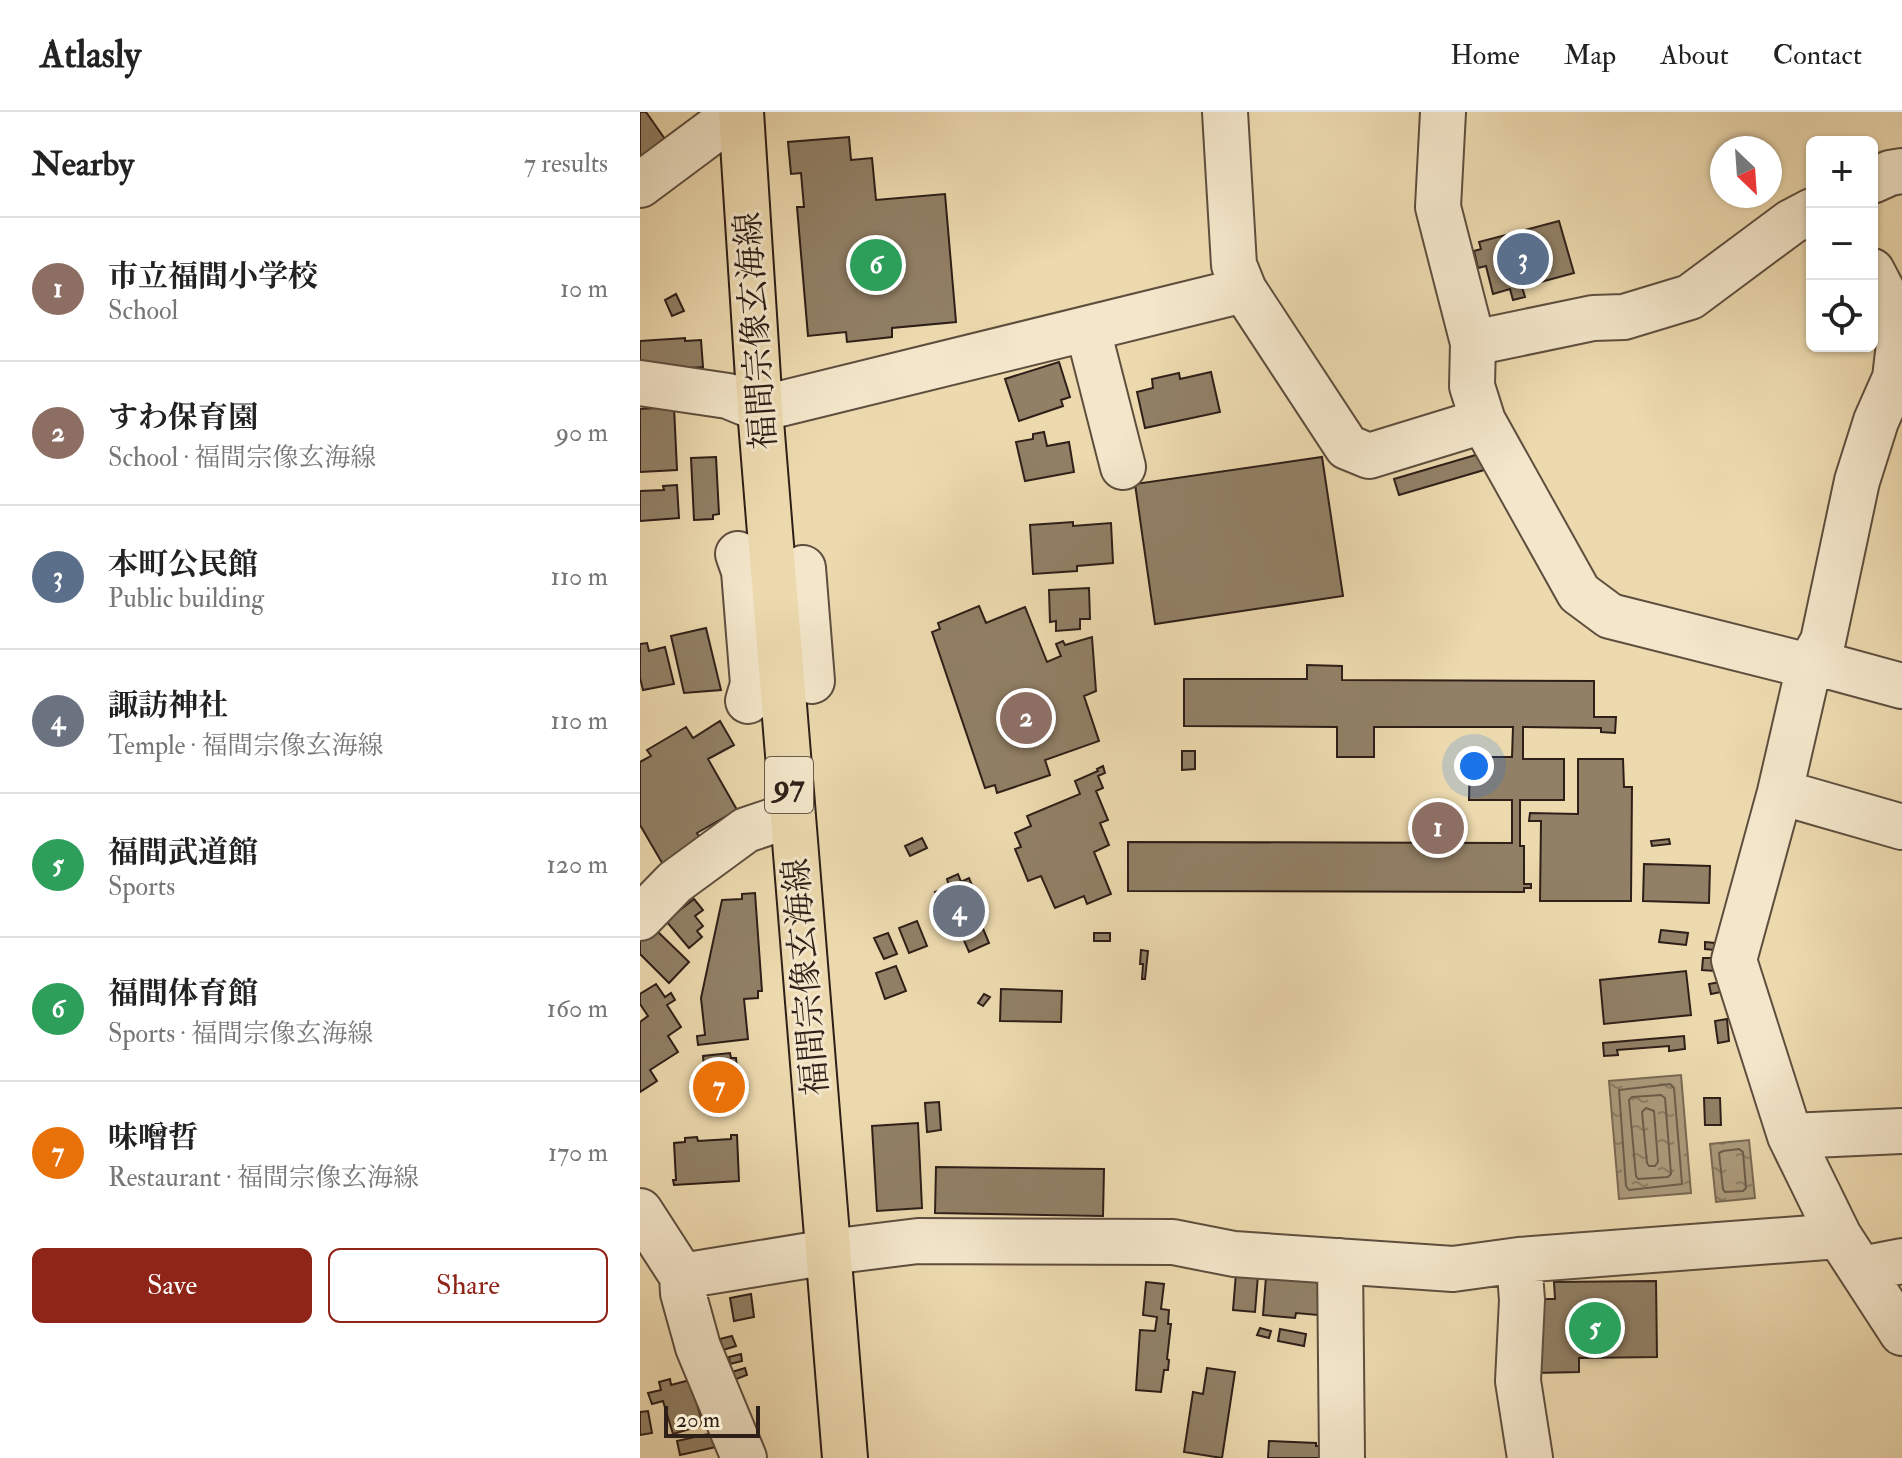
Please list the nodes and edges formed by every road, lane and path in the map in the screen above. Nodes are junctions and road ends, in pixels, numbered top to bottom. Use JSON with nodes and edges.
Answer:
{"nodes":[{"id":1,"x":739,"y":112,"type":"edge"},
{"id":2,"x":1225,"y":112,"type":"edge"},
{"id":3,"x":1443,"y":112,"type":"edge"},
{"id":4,"x":1902,"y":171,"type":"edge"},
{"id":5,"x":1878,"y":178,"type":"edge"},
{"id":6,"x":640,"y":185,"type":"edge"},
{"id":7,"x":1806,"y":214,"type":"edge"},
{"id":8,"x":1877,"y":280,"type":"edge"},
{"id":9,"x":1244,"y":290,"type":"junction"},
{"id":10,"x":1088,"y":330,"type":"junction"},
{"id":11,"x":1473,"y":343,"type":"junction"},
{"id":12,"x":640,"y":383,"type":"edge"},
{"id":13,"x":760,"y":409,"type":"junction"},
{"id":14,"x":1483,"y":421,"type":"junction"},
{"id":15,"x":1123,"y":467,"type":"dead end"},
{"id":16,"x":738,"y":554,"type":"dead end"},
{"id":17,"x":803,"y":568,"type":"dead end"},
{"id":18,"x":807,"y":622,"type":"junction"},
{"id":19,"x":749,"y":627,"type":"junction"},
{"id":20,"x":1809,"y":666,"type":"junction"},
{"id":21,"x":812,"y":681,"type":"dead end"},
{"id":22,"x":1902,"y":686,"type":"edge"},
{"id":23,"x":748,"y":701,"type":"dead end"},
{"id":24,"x":1780,"y":792,"type":"junction"},
{"id":25,"x":791,"y":815,"type":"junction"},
{"id":26,"x":1902,"y":827,"type":"edge"},
{"id":27,"x":640,"y":918,"type":"edge"},
{"id":28,"x":1902,"y":1131,"type":"edge"},
{"id":29,"x":1790,"y":1136,"type":"junction"},
{"id":30,"x":640,"y":1211,"type":"edge"},
{"id":31,"x":829,"y":1252,"type":"junction"},
{"id":32,"x":1867,"y":1255,"type":"edge"},
{"id":33,"x":1519,"y":1260,"type":"junction"},
{"id":34,"x":1340,"y":1261,"type":"junction"},
{"id":35,"x":682,"y":1276,"type":"junction"},
{"id":36,"x":1902,"y":1333,"type":"edge"},
{"id":37,"x":744,"y":1458,"type":"edge"},
{"id":38,"x":845,"y":1458,"type":"edge"},
{"id":39,"x":1342,"y":1458,"type":"edge"},
{"id":40,"x":1530,"y":1458,"type":"edge"}],
"edges":[{"from":1,"to":6,"type":"street"},
{"from":1,"to":13,"type":"main road","name":"福間宗像玄海線","number":"97"},
{"from":2,"to":9,"type":"street"},
{"from":3,"to":11,"type":"street"},
{"from":4,"to":5,"type":"street"},
{"from":7,"to":11,"type":"street"},
{"from":8,"to":20,"type":"street"},
{"from":9,"to":10,"type":"street"},
{"from":9,"to":14,"type":"street"},
{"from":10,"to":13,"type":"street"},
{"from":10,"to":15,"type":"street"},
{"from":11,"to":14,"type":"street"},
{"from":12,"to":13,"type":"street"},
{"from":13,"to":25,"type":"main road","name":"福間宗像玄海線","number":"97"},
{"from":14,"to":20,"type":"street"},
{"from":16,"to":19,"type":"street"},
{"from":17,"to":18,"type":"street"},
{"from":18,"to":19,"type":"street"},
{"from":18,"to":21,"type":"street"},
{"from":19,"to":23,"type":"street"},
{"from":20,"to":22,"type":"street"},
{"from":20,"to":24,"type":"street"},
{"from":24,"to":26,"type":"street"},
{"from":24,"to":29,"type":"street"},
{"from":25,"to":27,"type":"street"},
{"from":25,"to":31,"type":"main road","name":"福間宗像玄海線","number":"97"},
{"from":28,"to":29,"type":"street"},
{"from":29,"to":32,"type":"street"},
{"from":30,"to":35,"type":"street"},
{"from":31,"to":34,"type":"street"},
{"from":31,"to":35,"type":"street"},
{"from":31,"to":38,"type":"main road","name":"福間宗像玄海線","number":"97"},
{"from":32,"to":33,"type":"street"},
{"from":32,"to":36,"type":"street"},
{"from":33,"to":34,"type":"street"},
{"from":33,"to":40,"type":"street"},
{"from":34,"to":39,"type":"street"},
{"from":35,"to":37,"type":"street"}]}
